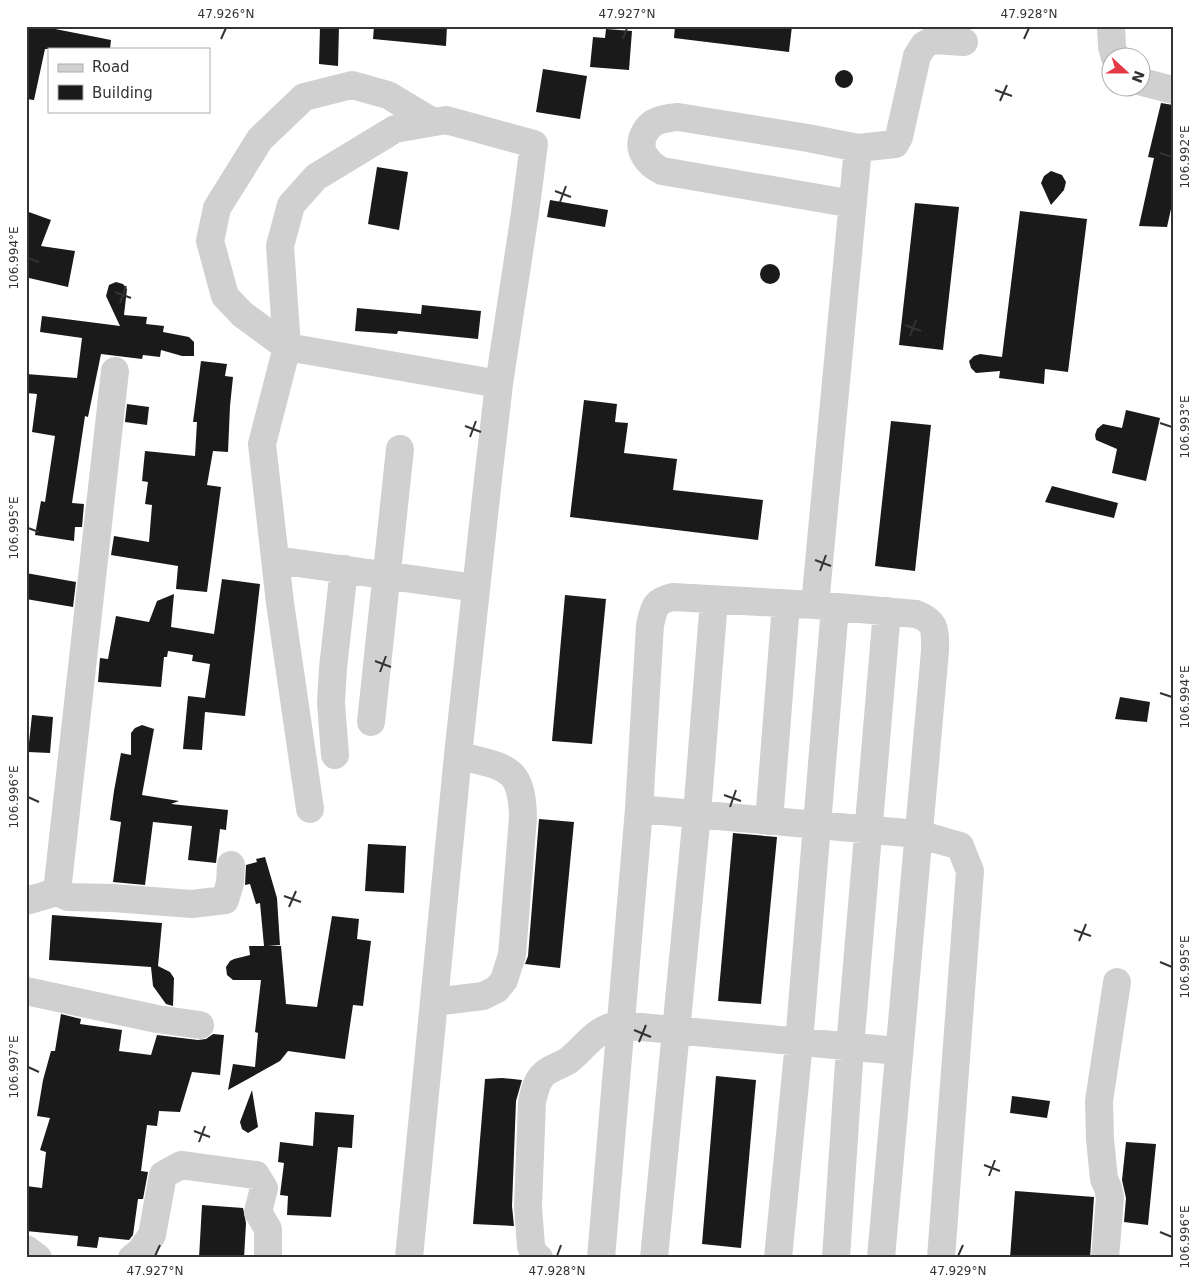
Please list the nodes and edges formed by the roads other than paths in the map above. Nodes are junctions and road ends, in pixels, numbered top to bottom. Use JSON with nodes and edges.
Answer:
{"nodes":[{"id":1,"x":1111,"y":26,"type":"edge"},
{"id":2,"x":964,"y":42,"type":"dead end"},
{"id":3,"x":1112,"y":48,"type":"edge"},
{"id":4,"x":1152,"y":85,"type":"edge"},
{"id":5,"x":1173,"y":90,"type":"edge"},
{"id":6,"x":434,"y":122,"type":"junction"},
{"id":7,"x":858,"y":148,"type":"junction"},
{"id":8,"x":853,"y":204,"type":"junction"},
{"id":9,"x":288,"y":347,"type":"junction"},
{"id":10,"x":115,"y":371,"type":"dead end"},
{"id":11,"x":498,"y":384,"type":"junction"},
{"id":12,"x":400,"y":449,"type":"dead end"},
{"id":13,"x":276,"y":560,"type":"junction"},
{"id":14,"x":344,"y":570,"type":"junction"},
{"id":15,"x":388,"y":576,"type":"junction"},
{"id":16,"x":476,"y":588,"type":"junction"},
{"id":17,"x":714,"y":600,"type":"junction"},
{"id":18,"x":786,"y":604,"type":"junction"},
{"id":19,"x":825,"y":606,"type":"junction"},
{"id":20,"x":887,"y":611,"type":"junction"},
{"id":21,"x":371,"y":722,"type":"dead end"},
{"id":22,"x":335,"y":755,"type":"dead end"},
{"id":23,"x":458,"y":755,"type":"junction"},
{"id":24,"x":639,"y":809,"type":"junction"},
{"id":25,"x":310,"y":810,"type":"dead end"},
{"id":26,"x":697,"y":814,"type":"junction"},
{"id":27,"x":769,"y":820,"type":"junction"},
{"id":28,"x":818,"y":825,"type":"junction"},
{"id":29,"x":869,"y":829,"type":"junction"},
{"id":30,"x":918,"y":834,"type":"junction"},
{"id":31,"x":231,"y":865,"type":"dead end"},
{"id":32,"x":57,"y":892,"type":"junction"},
{"id":33,"x":26,"y":901,"type":"edge"},
{"id":34,"x":1117,"y":982,"type":"dead end"},
{"id":35,"x":26,"y":991,"type":"edge"},
{"id":36,"x":434,"y":1002,"type":"junction"},
{"id":37,"x":200,"y":1024,"type":"dead end"},
{"id":38,"x":620,"y":1025,"type":"junction"},
{"id":39,"x":675,"y":1030,"type":"junction"},
{"id":40,"x":798,"y":1042,"type":"junction"},
{"id":41,"x":850,"y":1047,"type":"junction"},
{"id":42,"x":898,"y":1051,"type":"junction"},
{"id":43,"x":26,"y":1249,"type":"edge"},
{"id":44,"x":535,"y":1257,"type":"edge"},
{"id":45,"x":38,"y":1258,"type":"edge"},
{"id":46,"x":132,"y":1258,"type":"edge"},
{"id":47,"x":268,"y":1258,"type":"edge"},
{"id":48,"x":409,"y":1258,"type":"edge"},
{"id":49,"x":601,"y":1258,"type":"edge"},
{"id":50,"x":654,"y":1258,"type":"edge"},
{"id":51,"x":778,"y":1258,"type":"edge"},
{"id":52,"x":836,"y":1258,"type":"edge"},
{"id":53,"x":881,"y":1258,"type":"edge"},
{"id":54,"x":940,"y":1258,"type":"edge"},
{"id":55,"x":1105,"y":1258,"type":"edge"}],
"edges":[{"from":1,"to":3,"type":"street"},
{"from":2,"to":7,"type":"street"},
{"from":4,"to":5,"type":"street"},
{"from":6,"to":9,"type":"street"},
{"from":6,"to":9,"type":"street"},
{"from":6,"to":11,"type":"street"},
{"from":7,"to":8,"type":"street"},
{"from":7,"to":8,"type":"street"},
{"from":8,"to":19,"type":"street"},
{"from":9,"to":11,"type":"street"},
{"from":9,"to":13,"type":"street"},
{"from":10,"to":32,"type":"street"},
{"from":11,"to":16,"type":"street"},
{"from":12,"to":15,"type":"street"},
{"from":13,"to":14,"type":"street"},
{"from":13,"to":25,"type":"street"},
{"from":14,"to":15,"type":"street"},
{"from":14,"to":22,"type":"street"},
{"from":15,"to":16,"type":"street"},
{"from":15,"to":21,"type":"street"},
{"from":16,"to":23,"type":"street"},
{"from":17,"to":18,"type":"street"},
{"from":17,"to":24,"type":"street"},
{"from":17,"to":26,"type":"street"},
{"from":18,"to":19,"type":"street"},
{"from":18,"to":27,"type":"street"},
{"from":19,"to":20,"type":"street"},
{"from":19,"to":28,"type":"street"},
{"from":20,"to":29,"type":"street"},
{"from":20,"to":30,"type":"street"},
{"from":23,"to":36,"type":"street"},
{"from":23,"to":36,"type":"street"},
{"from":24,"to":26,"type":"street"},
{"from":24,"to":38,"type":"street"},
{"from":26,"to":27,"type":"street"},
{"from":26,"to":39,"type":"street"},
{"from":27,"to":28,"type":"street"},
{"from":28,"to":29,"type":"street"},
{"from":28,"to":40,"type":"street"},
{"from":29,"to":30,"type":"street"},
{"from":29,"to":41,"type":"street"},
{"from":30,"to":42,"type":"street"},
{"from":30,"to":54,"type":"street"},
{"from":31,"to":32,"type":"street"},
{"from":32,"to":33,"type":"street"},
{"from":34,"to":55,"type":"street"},
{"from":35,"to":37,"type":"street"},
{"from":36,"to":48,"type":"street"},
{"from":38,"to":39,"type":"street"},
{"from":38,"to":44,"type":"street"},
{"from":38,"to":49,"type":"street"},
{"from":39,"to":40,"type":"street"},
{"from":39,"to":50,"type":"street"},
{"from":40,"to":41,"type":"street"},
{"from":40,"to":51,"type":"street"},
{"from":41,"to":42,"type":"street"},
{"from":41,"to":52,"type":"street"},
{"from":42,"to":53,"type":"street"},
{"from":43,"to":45,"type":"street"},
{"from":46,"to":47,"type":"street"}]}
